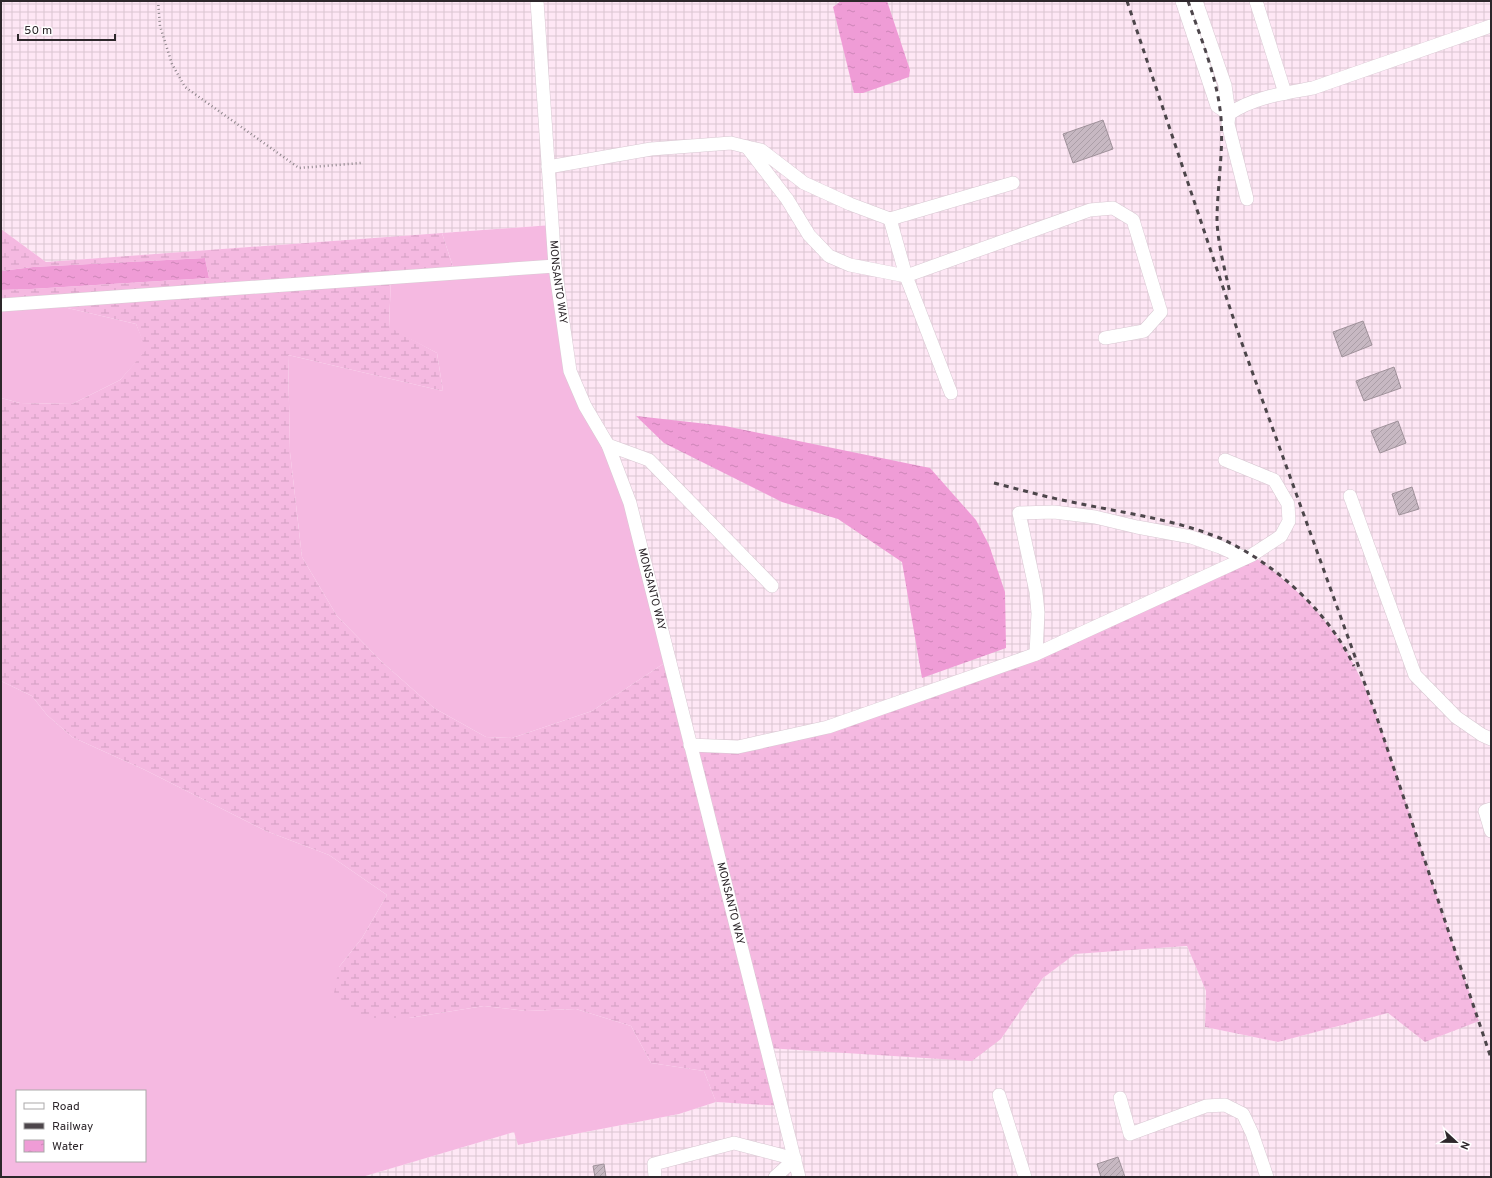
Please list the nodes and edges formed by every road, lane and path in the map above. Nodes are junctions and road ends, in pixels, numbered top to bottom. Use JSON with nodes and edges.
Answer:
{"nodes":[{"id":1,"x":158,"y":1,"type":"edge"},
{"id":2,"x":537,"y":1,"type":"edge"},
{"id":3,"x":1182,"y":1,"type":"edge"},
{"id":4,"x":1196,"y":1,"type":"edge"},
{"id":5,"x":1256,"y":1,"type":"edge"},
{"id":6,"x":1491,"y":26,"type":"edge"},
{"id":7,"x":1285,"y":93,"type":"junction"},
{"id":8,"x":1230,"y":114,"type":"junction"},
{"id":9,"x":746,"y":147,"type":"junction"},
{"id":10,"x":361,"y":163,"type":"dead end"},
{"id":11,"x":548,"y":167,"type":"junction"},
{"id":12,"x":1013,"y":183,"type":"dead end"},
{"id":13,"x":1247,"y":199,"type":"dead end"},
{"id":14,"x":890,"y":219,"type":"junction"},
{"id":15,"x":555,"y":266,"type":"junction"},
{"id":16,"x":906,"y":276,"type":"junction"},
{"id":17,"x":1,"y":305,"type":"edge"},
{"id":18,"x":1105,"y":338,"type":"dead end"},
{"id":19,"x":951,"y":393,"type":"dead end"},
{"id":20,"x":608,"y":445,"type":"junction"},
{"id":21,"x":1225,"y":460,"type":"dead end"},
{"id":22,"x":1350,"y":496,"type":"dead end"},
{"id":23,"x":1245,"y":558,"type":"junction"},
{"id":24,"x":772,"y":586,"type":"dead end"},
{"id":25,"x":1036,"y":654,"type":"junction"},
{"id":26,"x":1491,"y":739,"type":"edge"},
{"id":27,"x":690,"y":745,"type":"junction"},
{"id":28,"x":1491,"y":809,"type":"edge"},
{"id":29,"x":1491,"y":831,"type":"edge"},
{"id":30,"x":999,"y":1095,"type":"dead end"},
{"id":31,"x":1120,"y":1098,"type":"dead end"},
{"id":32,"x":795,"y":1159,"type":"junction"},
{"id":33,"x":655,"y":1177,"type":"edge"},
{"id":34,"x":775,"y":1177,"type":"edge"},
{"id":35,"x":800,"y":1177,"type":"edge"},
{"id":36,"x":1025,"y":1177,"type":"edge"},
{"id":37,"x":1267,"y":1177,"type":"edge"}],
"edges":[{"from":1,"to":10,"type":"path"},
{"from":2,"to":11,"type":"street","name":"MONSANTO WAY"},
{"from":3,"to":8,"type":"street"},
{"from":4,"to":8,"type":"street"},
{"from":5,"to":7,"type":"street"},
{"from":6,"to":7,"type":"street"},
{"from":7,"to":8,"type":"street"},
{"from":8,"to":13,"type":"street"},
{"from":9,"to":11,"type":"street"},
{"from":9,"to":14,"type":"street"},
{"from":9,"to":16,"type":"street"},
{"from":11,"to":15,"type":"street","name":"MONSANTO WAY"},
{"from":12,"to":14,"type":"street"},
{"from":14,"to":16,"type":"street"},
{"from":15,"to":17,"type":"street"},
{"from":15,"to":20,"type":"street","name":"MONSANTO WAY"},
{"from":16,"to":18,"type":"street"},
{"from":16,"to":19,"type":"street"},
{"from":20,"to":24,"type":"street"},
{"from":20,"to":27,"type":"street","name":"MONSANTO WAY"},
{"from":21,"to":23,"type":"street"},
{"from":22,"to":26,"type":"street"},
{"from":23,"to":25,"type":"street"},
{"from":23,"to":25,"type":"street"},
{"from":25,"to":27,"type":"street"},
{"from":27,"to":32,"type":"street","name":"MONSANTO WAY"},
{"from":28,"to":29,"type":"street"},
{"from":30,"to":36,"type":"street"},
{"from":31,"to":37,"type":"street"},
{"from":32,"to":33,"type":"street"},
{"from":32,"to":34,"type":"street"},
{"from":32,"to":35,"type":"street","name":"MONSANTO WAY"}]}
